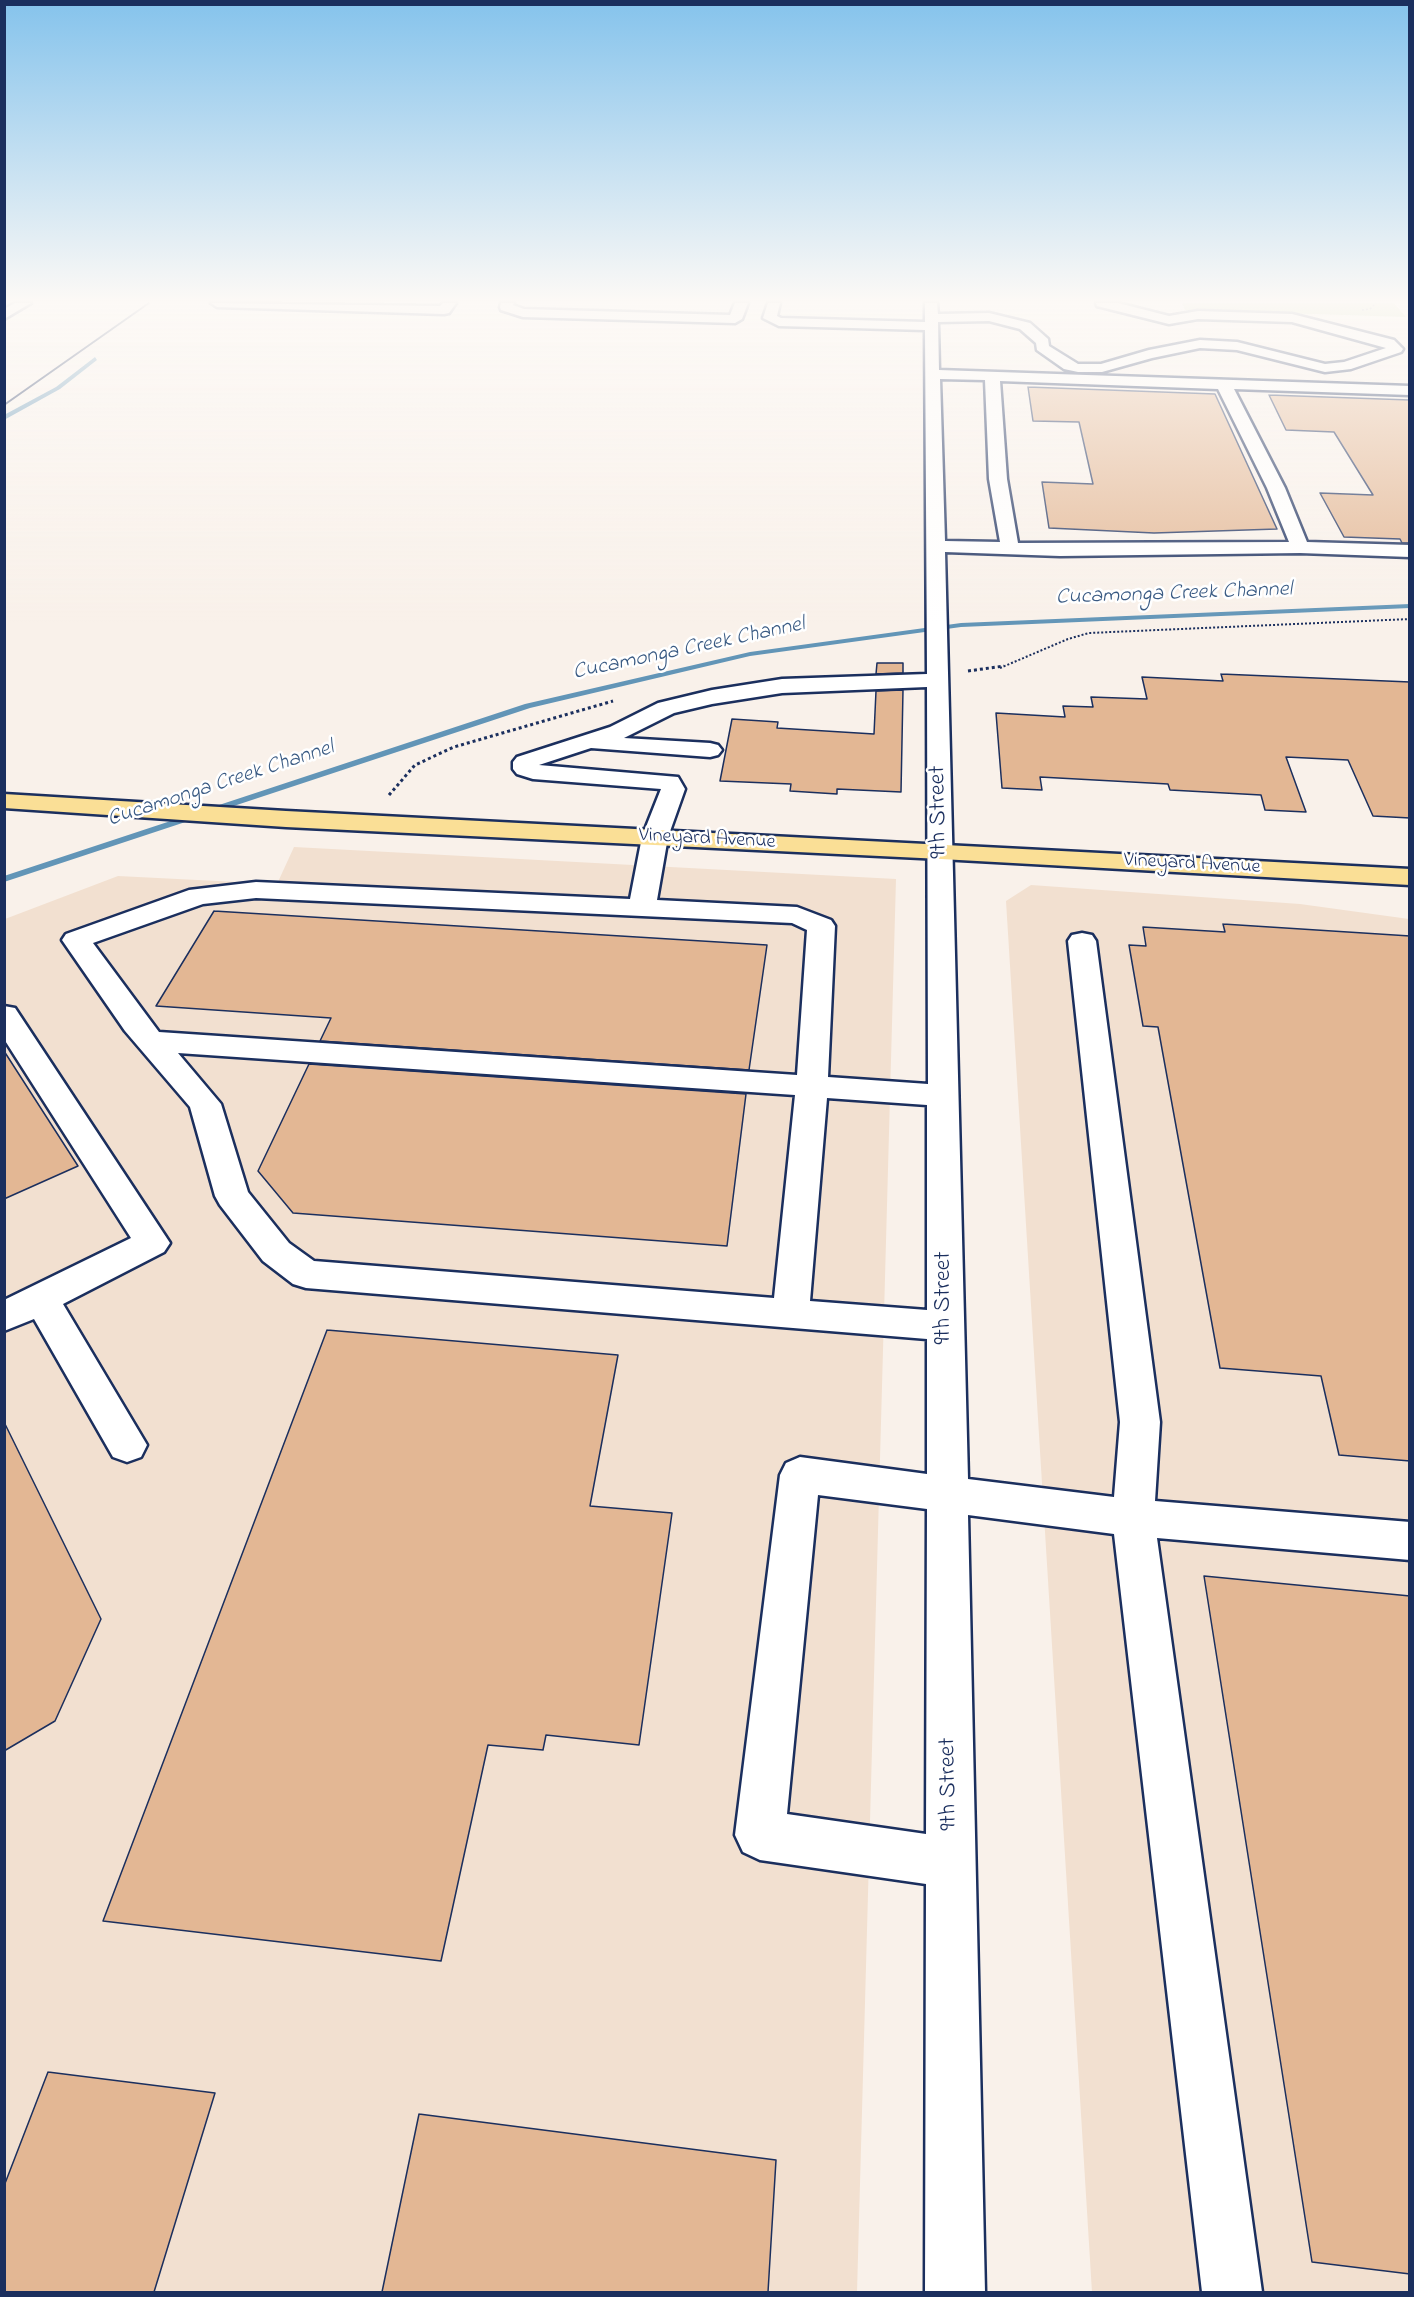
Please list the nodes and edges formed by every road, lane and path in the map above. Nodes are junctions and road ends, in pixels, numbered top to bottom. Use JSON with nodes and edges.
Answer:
{"nodes":[{"id":1,"x":933,"y":410,"type":"edge"},
{"id":2,"x":994,"y":410,"type":"edge"},
{"id":3,"x":1237,"y":410,"type":"edge"},
{"id":4,"x":935,"y":546,"type":"junction"},
{"id":5,"x":1300,"y":547,"type":"junction"},
{"id":6,"x":1010,"y":548,"type":"junction"},
{"id":7,"x":1410,"y":551,"type":"edge"},
{"id":8,"x":1410,"y":619,"type":"edge"},
{"id":9,"x":972,"y":671,"type":"dead end"},
{"id":10,"x":937,"y":680,"type":"junction"},
{"id":11,"x":584,"y":742,"type":"junction"},
{"id":12,"x":710,"y":750,"type":"dead end"},
{"id":13,"x":4,"y":801,"type":"edge"},
{"id":14,"x":654,"y":837,"type":"junction"},
{"id":15,"x":941,"y":851,"type":"junction"},
{"id":16,"x":1410,"y":877,"type":"edge"},
{"id":17,"x":642,"y":908,"type":"junction"},
{"id":18,"x":1082,"y":941,"type":"dead end"},
{"id":19,"x":4,"y":1015,"type":"edge"},
{"id":20,"x":151,"y":1041,"type":"junction"},
{"id":21,"x":812,"y":1086,"type":"junction"},
{"id":22,"x":944,"y":1096,"type":"junction"},
{"id":23,"x":41,"y":1299,"type":"junction"},
{"id":24,"x":791,"y":1313,"type":"junction"},
{"id":25,"x":4,"y":1317,"type":"edge"},
{"id":26,"x":946,"y":1326,"type":"junction"},
{"id":27,"x":127,"y":1445,"type":"dead end"},
{"id":28,"x":947,"y":1493,"type":"junction"},
{"id":29,"x":1132,"y":1518,"type":"junction"},
{"id":30,"x":1410,"y":1541,"type":"edge"},
{"id":31,"x":951,"y":1863,"type":"junction"},
{"id":32,"x":955,"y":2292,"type":"edge"},
{"id":33,"x":1232,"y":2292,"type":"edge"}],
"edges":[{"from":1,"to":4,"type":"street","name":"9th Street"},
{"from":2,"to":6,"type":"street"},
{"from":3,"to":5,"type":"street"},
{"from":4,"to":6,"type":"street"},
{"from":4,"to":10,"type":"street","name":"9th Street"},
{"from":5,"to":6,"type":"street"},
{"from":5,"to":7,"type":"street"},
{"from":8,"to":9,"type":"path"},
{"from":10,"to":11,"type":"street"},
{"from":10,"to":15,"type":"street","name":"9th Street"},
{"from":11,"to":12,"type":"street"},
{"from":11,"to":14,"type":"street"},
{"from":13,"to":14,"type":"main road","name":"Vineyard Avenue"},
{"from":14,"to":15,"type":"main road","name":"Vineyard Avenue"},
{"from":14,"to":17,"type":"street"},
{"from":15,"to":16,"type":"main road","name":"Vineyard Avenue"},
{"from":15,"to":22,"type":"street","name":"9th Street"},
{"from":17,"to":20,"type":"street"},
{"from":17,"to":21,"type":"street"},
{"from":18,"to":29,"type":"street"},
{"from":19,"to":23,"type":"street"},
{"from":20,"to":21,"type":"street"},
{"from":20,"to":24,"type":"street"},
{"from":21,"to":22,"type":"street"},
{"from":21,"to":24,"type":"street"},
{"from":22,"to":26,"type":"street","name":"9th Street"},
{"from":23,"to":25,"type":"street"},
{"from":23,"to":27,"type":"street"},
{"from":24,"to":26,"type":"street"},
{"from":26,"to":28,"type":"street","name":"9th Street"},
{"from":28,"to":29,"type":"street"},
{"from":28,"to":31,"type":"street","name":"9th Street"},
{"from":28,"to":31,"type":"street"},
{"from":29,"to":30,"type":"street"},
{"from":29,"to":33,"type":"street"},
{"from":31,"to":32,"type":"street","name":"9th Street"}]}
